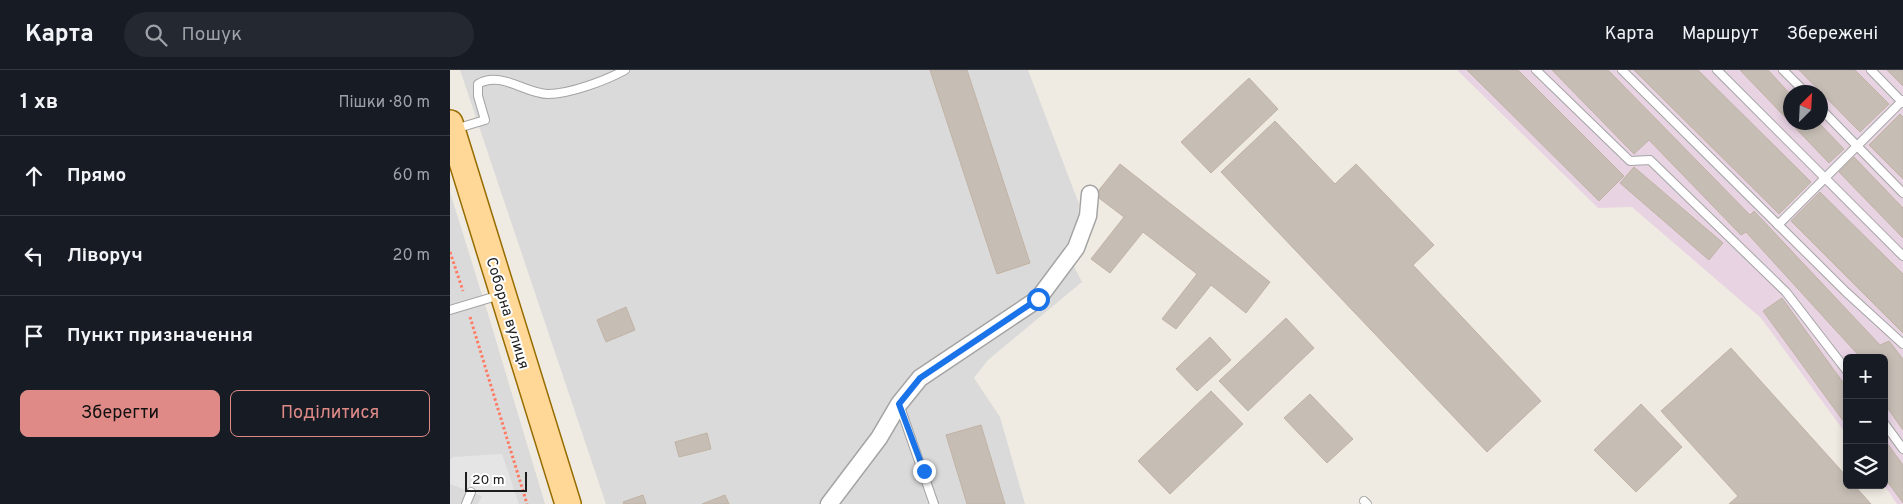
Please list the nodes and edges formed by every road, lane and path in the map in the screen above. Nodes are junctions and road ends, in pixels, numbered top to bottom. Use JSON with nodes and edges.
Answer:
{"nodes":[{"id":1,"x":625,"y":70,"type":"edge"},
{"id":2,"x":1536,"y":70,"type":"edge"},
{"id":3,"x":1622,"y":70,"type":"edge"},
{"id":4,"x":1717,"y":70,"type":"edge"},
{"id":5,"x":1783,"y":70,"type":"edge"},
{"id":6,"x":1870,"y":70,"type":"edge"},
{"id":7,"x":1798,"y":85,"type":"edge"},
{"id":8,"x":1902,"y":101,"type":"edge"},
{"id":9,"x":1828,"y":116,"type":"edge"},
{"id":10,"x":451,"y":126,"type":"edge"},
{"id":11,"x":1856,"y":145,"type":"junction"},
{"id":12,"x":1825,"y":178,"type":"junction"},
{"id":13,"x":1903,"y":193,"type":"edge"},
{"id":14,"x":1090,"y":194,"type":"dead end"},
{"id":15,"x":1778,"y":225,"type":"junction"},
{"id":16,"x":450,"y":252,"type":"edge"},
{"id":17,"x":1903,"y":256,"type":"edge"},
{"id":18,"x":502,"y":294,"type":"junction"},
{"id":19,"x":467,"y":305,"type":"junction"},
{"id":20,"x":452,"y":309,"type":"edge"},
{"id":21,"x":450,"y":319,"type":"edge"},
{"id":22,"x":1903,"y":344,"type":"edge"},
{"id":23,"x":1843,"y":366,"type":"edge"},
{"id":24,"x":899,"y":404,"type":"junction"},
{"id":25,"x":1888,"y":428,"type":"edge"},
{"id":26,"x":1903,"y":449,"type":"edge"},
{"id":27,"x":471,"y":492,"type":"dead end"},
{"id":28,"x":466,"y":504,"type":"edge"},
{"id":29,"x":527,"y":504,"type":"edge"},
{"id":30,"x":568,"y":504,"type":"edge"},
{"id":31,"x":829,"y":504,"type":"edge"},
{"id":32,"x":934,"y":504,"type":"edge"}],
"edges":[{"from":1,"to":10,"type":"lane"},
{"from":2,"to":23,"type":"lane"},
{"from":3,"to":15,"type":"lane"},
{"from":4,"to":12,"type":"lane"},
{"from":5,"to":7,"type":"lane"},
{"from":6,"to":8,"type":"lane"},
{"from":8,"to":11,"type":"lane"},
{"from":9,"to":11,"type":"lane"},
{"from":10,"to":18,"type":"main road","name":"Соборна вулиця"},
{"from":11,"to":12,"type":"lane"},
{"from":11,"to":13,"type":"lane"},
{"from":12,"to":15,"type":"lane"},
{"from":12,"to":17,"type":"lane"},
{"from":14,"to":24,"type":"street"},
{"from":15,"to":22,"type":"lane"},
{"from":16,"to":19,"type":"path"},
{"from":18,"to":19,"type":"lane"},
{"from":18,"to":30,"type":"main road","name":"Соборна вулиця"},
{"from":19,"to":20,"type":"lane"},
{"from":19,"to":29,"type":"path"},
{"from":20,"to":21,"type":"lane"},
{"from":24,"to":31,"type":"street"},
{"from":24,"to":32,"type":"lane"},
{"from":25,"to":26,"type":"lane"},
{"from":27,"to":28,"type":"lane"}]}
